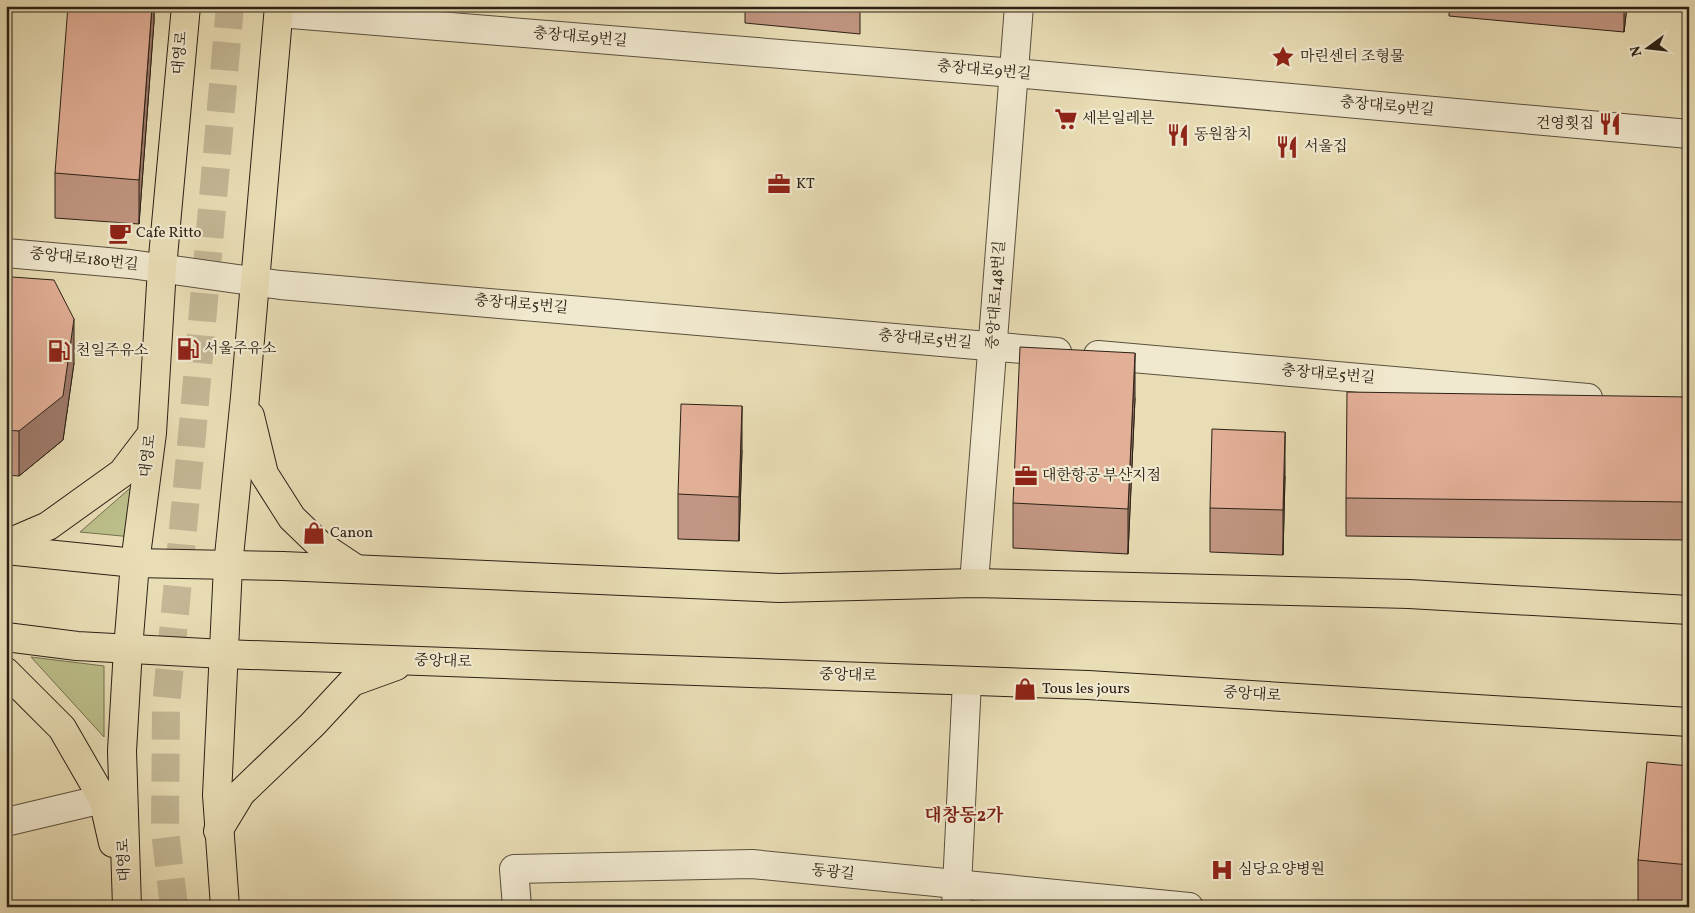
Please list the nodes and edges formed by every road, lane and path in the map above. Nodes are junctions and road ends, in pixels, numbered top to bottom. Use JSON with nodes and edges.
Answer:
{"nodes":[{"id":1,"x":186,"y":6,"type":"edge"},
{"id":2,"x":1019,"y":6,"type":"edge"},
{"id":3,"x":279,"y":10,"type":"edge"},
{"id":4,"x":1014,"y":73,"type":"junction"},
{"id":5,"x":1689,"y":134,"type":"edge"},
{"id":6,"x":6,"y":253,"type":"edge"},
{"id":7,"x":162,"y":268,"type":"junction"},
{"id":8,"x":254,"y":282,"type":"junction"},
{"id":9,"x":993,"y":346,"type":"junction"},
{"id":10,"x":246,"y":397,"type":"junction"},
{"id":11,"x":1609,"y":400,"type":"edge"},
{"id":12,"x":152,"y":434,"type":"junction"},
{"id":13,"x":6,"y":544,"type":"edge"},
{"id":14,"x":6,"y":550,"type":"edge"},
{"id":15,"x":135,"y":563,"type":"junction"},
{"id":16,"x":228,"y":566,"type":"junction"},
{"id":17,"x":356,"y":569,"type":"junction"},
{"id":18,"x":974,"y":583,"type":"junction"},
{"id":19,"x":1689,"y":610,"type":"edge"},
{"id":20,"x":6,"y":637,"type":"edge"},
{"id":21,"x":128,"y":649,"type":"junction"},
{"id":22,"x":224,"y":654,"type":"junction"},
{"id":23,"x":410,"y":661,"type":"junction"},
{"id":24,"x":6,"y":672,"type":"edge"},
{"id":25,"x":967,"y":680,"type":"junction"},
{"id":26,"x":1689,"y":722,"type":"edge"},
{"id":27,"x":103,"y":799,"type":"junction"},
{"id":28,"x":6,"y":822,"type":"edge"},
{"id":29,"x":218,"y":832,"type":"junction"},
{"id":30,"x":956,"y":896,"type":"edge"},
{"id":31,"x":127,"y":905,"type":"edge"},
{"id":32,"x":225,"y":907,"type":"edge"},
{"id":33,"x":517,"y":907,"type":"edge"},
{"id":34,"x":1189,"y":907,"type":"edge"}],
"edges":[{"from":1,"to":7,"type":"main road","name":"대영로"},
{"from":2,"to":4,"type":"street","name":"중앙대로148번길"},
{"from":3,"to":4,"type":"street","name":"충장대로9번길"},
{"from":3,"to":8,"type":"main road"},
{"from":4,"to":5,"type":"street","name":"충장대로9번길"},
{"from":4,"to":9,"type":"street","name":"중앙대로148번길"},
{"from":6,"to":7,"type":"street","name":"중앙대로180번길"},
{"from":7,"to":8,"type":"street","name":"충장대로5번길"},
{"from":7,"to":12,"type":"main road","name":"대영로"},
{"from":8,"to":9,"type":"street","name":"충장대로5번길"},
{"from":8,"to":10,"type":"main road"},
{"from":9,"to":11,"type":"street","name":"충장대로5번길"},
{"from":9,"to":18,"type":"street","name":"중앙대로148번길"},
{"from":10,"to":16,"type":"main road"},
{"from":10,"to":17,"type":"main road"},
{"from":12,"to":13,"type":"main road"},
{"from":12,"to":15,"type":"main road","name":"대영로"},
{"from":14,"to":15,"type":"main road"},
{"from":15,"to":16,"type":"main road"},
{"from":15,"to":21,"type":"main road","name":"대영로"},
{"from":16,"to":17,"type":"main road"},
{"from":16,"to":22,"type":"main road"},
{"from":17,"to":18,"type":"main road"},
{"from":18,"to":19,"type":"main road"},
{"from":20,"to":21,"type":"main road","name":"중앙대로"},
{"from":21,"to":22,"type":"main road","name":"중앙대로"},
{"from":21,"to":31,"type":"main road","name":"대영로"},
{"from":22,"to":23,"type":"main road","name":"중앙대로"},
{"from":22,"to":29,"type":"main road"},
{"from":23,"to":25,"type":"main road","name":"중앙대로"},
{"from":23,"to":29,"type":"main road"},
{"from":24,"to":27,"type":"main road"},
{"from":25,"to":26,"type":"main road","name":"중앙대로"},
{"from":25,"to":30,"type":"street"},
{"from":27,"to":28,"type":"street"},
{"from":27,"to":31,"type":"main road"},
{"from":29,"to":32,"type":"main road"},
{"from":30,"to":33,"type":"street","name":"동광길"},
{"from":30,"to":34,"type":"street","name":"동광길"}]}
